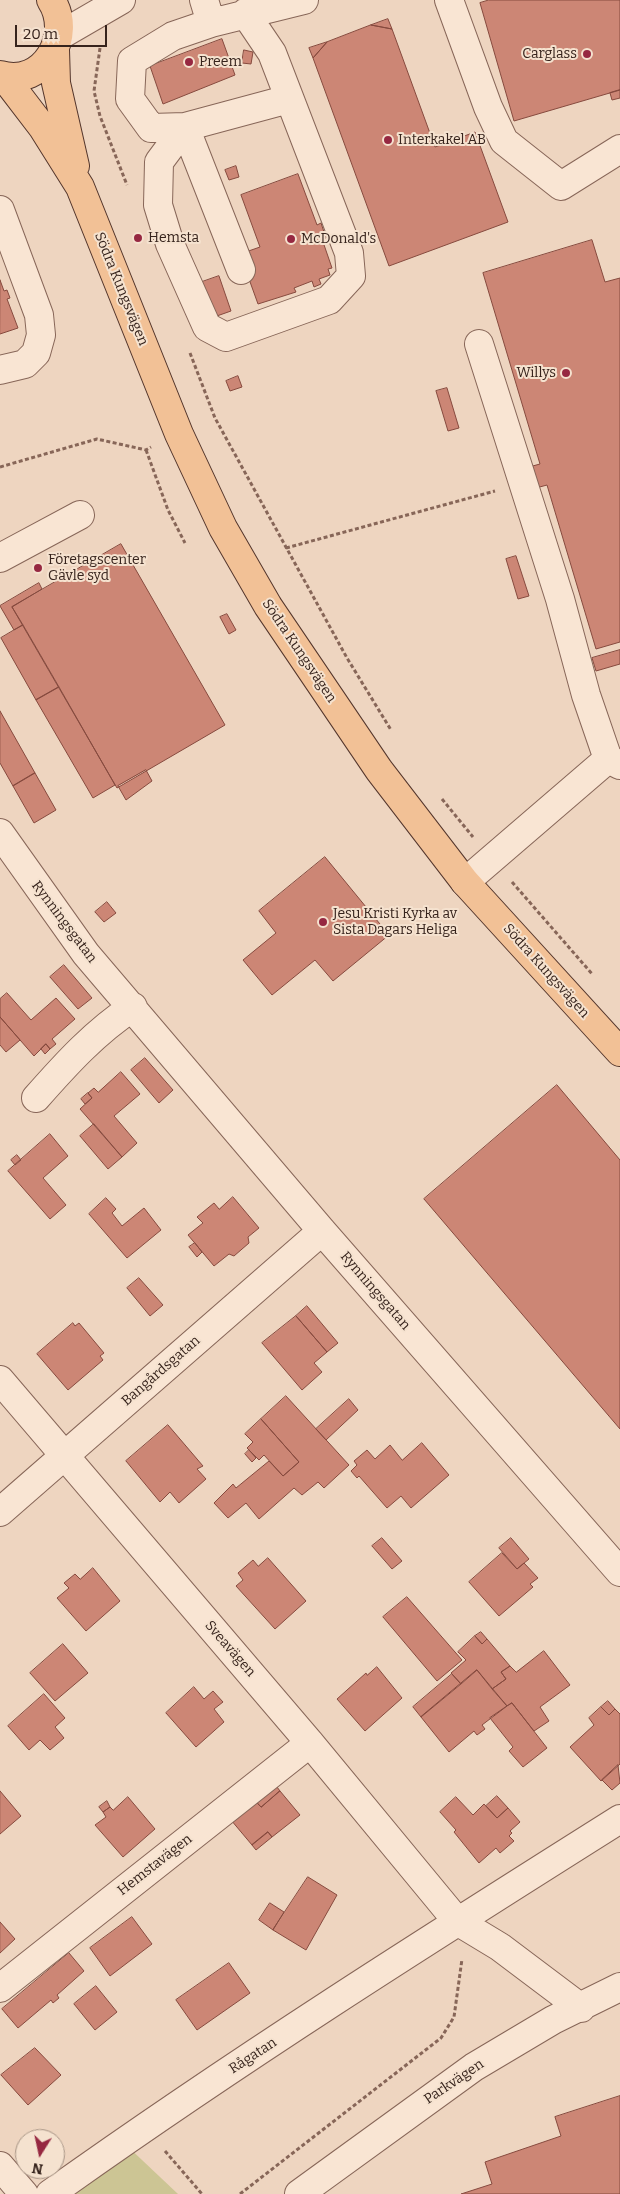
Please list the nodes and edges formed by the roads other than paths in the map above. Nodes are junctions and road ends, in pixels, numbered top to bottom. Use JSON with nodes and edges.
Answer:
{"nodes":[{"id":1,"x":51,"y":0,"type":"edge"},
{"id":2,"x":121,"y":0,"type":"edge"},
{"id":3,"x":304,"y":0,"type":"edge"},
{"id":4,"x":449,"y":0,"type":"edge"},
{"id":5,"x":208,"y":12,"type":"edge"},
{"id":6,"x":245,"y":13,"type":"junction"},
{"id":7,"x":57,"y":43,"type":"junction"},
{"id":8,"x":2,"y":76,"type":"edge"},
{"id":9,"x":288,"y":99,"type":"junction"},
{"id":10,"x":185,"y":127,"type":"junction"},
{"id":11,"x":620,"y":149,"type":"edge"},
{"id":12,"x":80,"y":187,"type":"junction"},
{"id":13,"x":0,"y":210,"type":"edge"},
{"id":14,"x":241,"y":270,"type":"dead end"},
{"id":15,"x":480,"y":344,"type":"dead end"},
{"id":16,"x":0,"y":370,"type":"edge"},
{"id":17,"x":80,"y":515,"type":"dead end"},
{"id":18,"x":0,"y":558,"type":"edge"},
{"id":19,"x":616,"y":756,"type":"edge"},
{"id":20,"x":0,"y":833,"type":"edge"},
{"id":21,"x":465,"y":882,"type":"junction"},
{"id":22,"x":133,"y":1007,"type":"junction"},
{"id":23,"x":620,"y":1052,"type":"edge"},
{"id":24,"x":36,"y":1098,"type":"dead end"},
{"id":25,"x":322,"y":1231,"type":"junction"},
{"id":26,"x":0,"y":1380,"type":"edge"},
{"id":27,"x":64,"y":1456,"type":"junction"},
{"id":28,"x":0,"y":1512,"type":"edge"},
{"id":29,"x":620,"y":1572,"type":"edge"},
{"id":30,"x":310,"y":1743,"type":"junction"},
{"id":31,"x":620,"y":1819,"type":"edge"},
{"id":32,"x":457,"y":1921,"type":"junction"},
{"id":33,"x":620,"y":1987,"type":"edge"},
{"id":34,"x":0,"y":1988,"type":"edge"},
{"id":35,"x":581,"y":2008,"type":"junction"},
{"id":36,"x":0,"y":2166,"type":"edge"},
{"id":37,"x":24,"y":2194,"type":"edge"},
{"id":38,"x":50,"y":2194,"type":"edge"},
{"id":39,"x":299,"y":2194,"type":"edge"}],
"edges":[{"from":1,"to":7,"type":"main road","name":"Södra Kungsvägen"},
{"from":2,"to":7,"type":"street"},
{"from":3,"to":6,"type":"street"},
{"from":4,"to":11,"type":"street"},
{"from":5,"to":6,"type":"street"},
{"from":5,"to":10,"type":"street"},
{"from":6,"to":9,"type":"street"},
{"from":7,"to":8,"type":"main road"},
{"from":7,"to":12,"type":"main road","name":"Södra Kungsvägen"},
{"from":8,"to":12,"type":"main road","name":"Södra Kungsvägen"},
{"from":9,"to":10,"type":"street"},
{"from":9,"to":10,"type":"street"},
{"from":10,"to":14,"type":"street"},
{"from":12,"to":21,"type":"main road","name":"Södra Kungsvägen"},
{"from":13,"to":16,"type":"street"},
{"from":15,"to":19,"type":"street"},
{"from":17,"to":18,"type":"street"},
{"from":19,"to":21,"type":"street"},
{"from":20,"to":22,"type":"street","name":"Rynningsgatan"},
{"from":21,"to":23,"type":"main road","name":"Södra Kungsvägen"},
{"from":22,"to":24,"type":"street"},
{"from":22,"to":25,"type":"street","name":"Rynningsgatan"},
{"from":25,"to":27,"type":"street","name":"Bangårdsgatan"},
{"from":25,"to":29,"type":"street","name":"Rynningsgatan"},
{"from":26,"to":27,"type":"street","name":"Sveavägen"},
{"from":27,"to":28,"type":"street","name":"Bangårdsgatan"},
{"from":27,"to":30,"type":"street","name":"Sveavägen"},
{"from":30,"to":32,"type":"street","name":"Sveavägen"},
{"from":30,"to":34,"type":"street","name":"Hemstavägen"},
{"from":31,"to":32,"type":"street","name":"Rågatan"},
{"from":32,"to":35,"type":"street"},
{"from":32,"to":38,"type":"street","name":"Rågatan"},
{"from":33,"to":35,"type":"street","name":"Parkvägen"},
{"from":35,"to":39,"type":"street","name":"Parkvägen"},
{"from":36,"to":37,"type":"street"}]}
